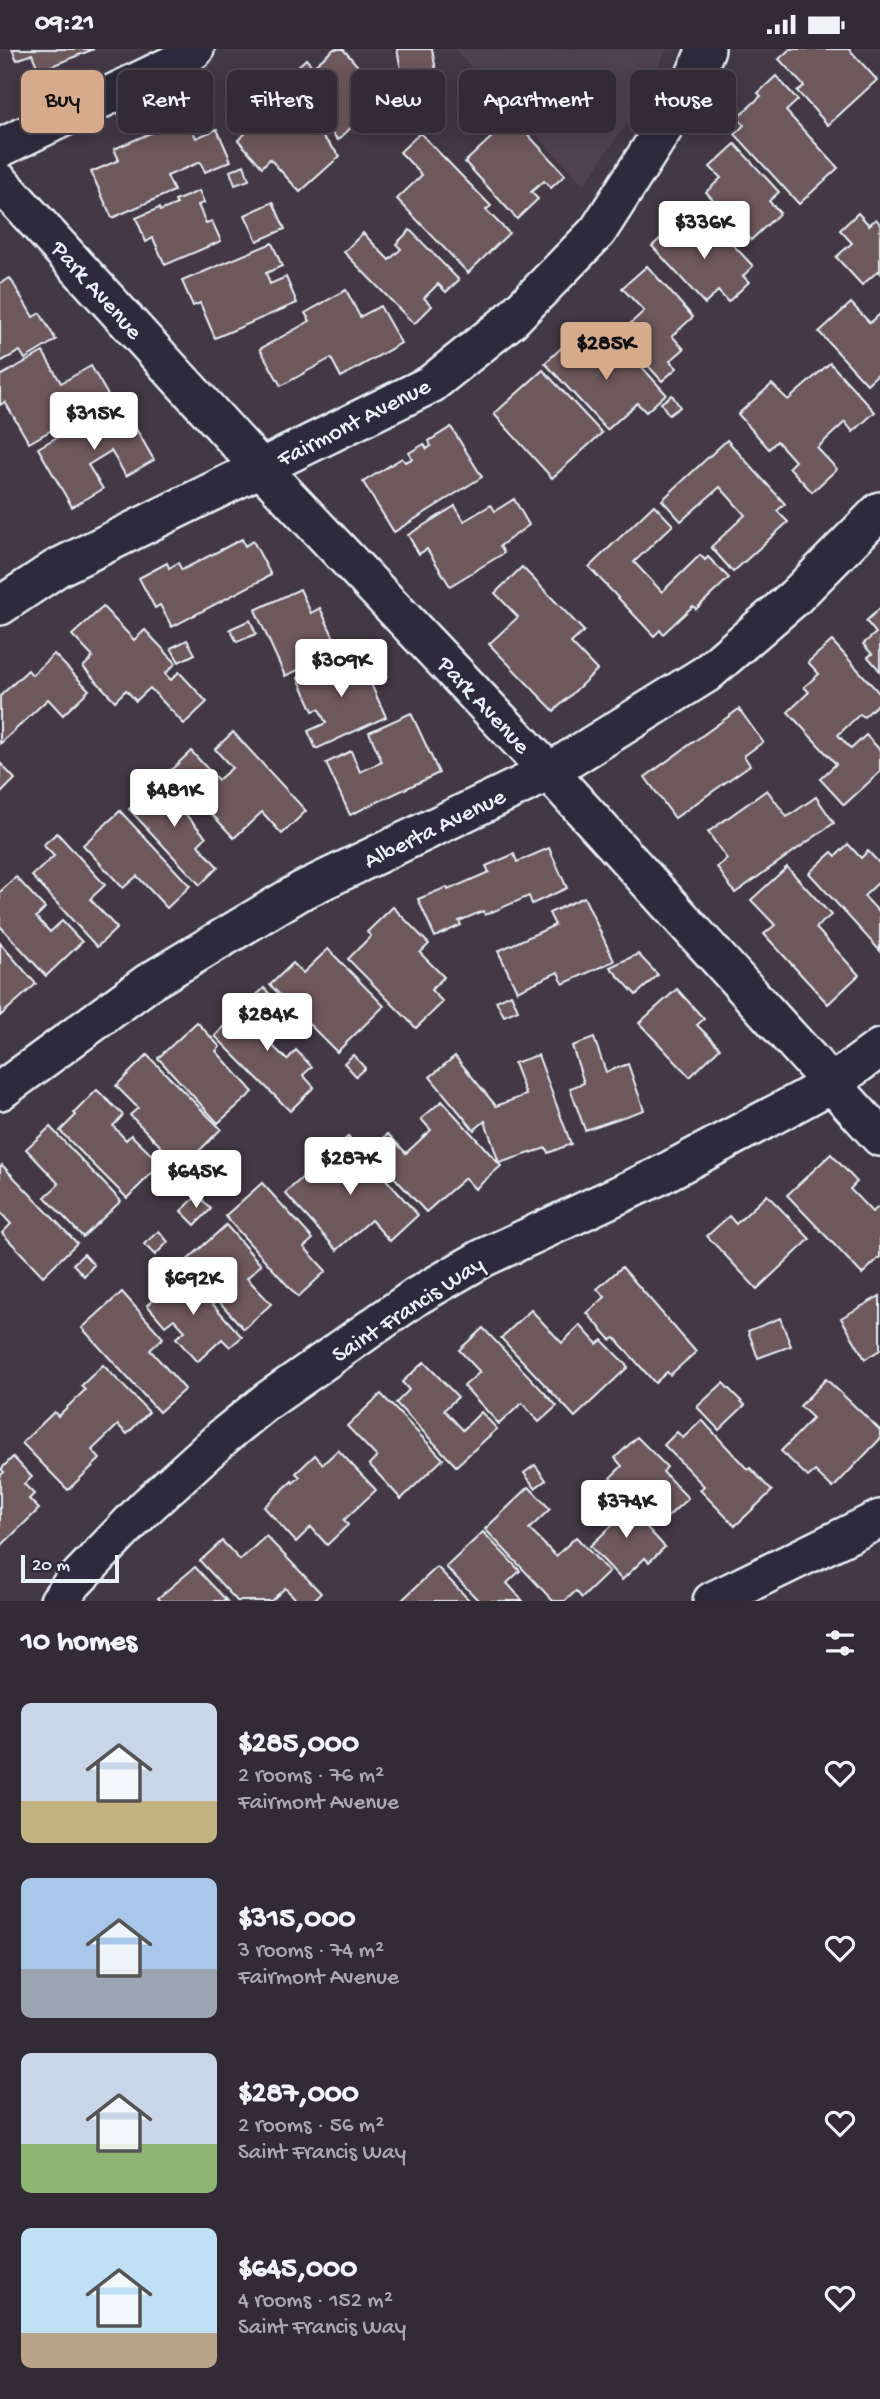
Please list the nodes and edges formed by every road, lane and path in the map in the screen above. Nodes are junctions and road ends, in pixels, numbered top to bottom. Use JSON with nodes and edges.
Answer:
{"nodes":[{"id":1,"x":195,"y":49,"type":"edge"},
{"id":2,"x":706,"y":49,"type":"edge"},
{"id":3,"x":0,"y":148,"type":"edge"},
{"id":4,"x":0,"y":182,"type":"edge"},
{"id":5,"x":261,"y":468,"type":"junction"},
{"id":6,"x":880,"y":512,"type":"edge"},
{"id":7,"x":0,"y":606,"type":"edge"},
{"id":8,"x":549,"y":772,"type":"junction"},
{"id":9,"x":880,"y":1048,"type":"edge"},
{"id":10,"x":831,"y":1084,"type":"junction"},
{"id":11,"x":0,"y":1091,"type":"edge"},
{"id":12,"x":880,"y":1137,"type":"edge"},
{"id":13,"x":880,"y":1519,"type":"edge"},
{"id":14,"x":59,"y":1601,"type":"edge"},
{"id":15,"x":712,"y":1601,"type":"edge"}],
"edges":[{"from":1,"to":3,"type":"street"},
{"from":2,"to":5,"type":"street","name":"Fairmont Avenue"},
{"from":4,"to":5,"type":"street","name":"Park Avenue"},
{"from":5,"to":7,"type":"street","name":"Fairmont Avenue"},
{"from":5,"to":8,"type":"street","name":"Park Avenue"},
{"from":6,"to":8,"type":"street","name":"Alberta Avenue"},
{"from":8,"to":10,"type":"street","name":"Park Avenue"},
{"from":8,"to":11,"type":"street","name":"Alberta Avenue"},
{"from":9,"to":10,"type":"street","name":"Saint Francis Way"},
{"from":10,"to":12,"type":"street","name":"Park Avenue"},
{"from":10,"to":14,"type":"street","name":"Saint Francis Way"},
{"from":13,"to":15,"type":"street"}]}
